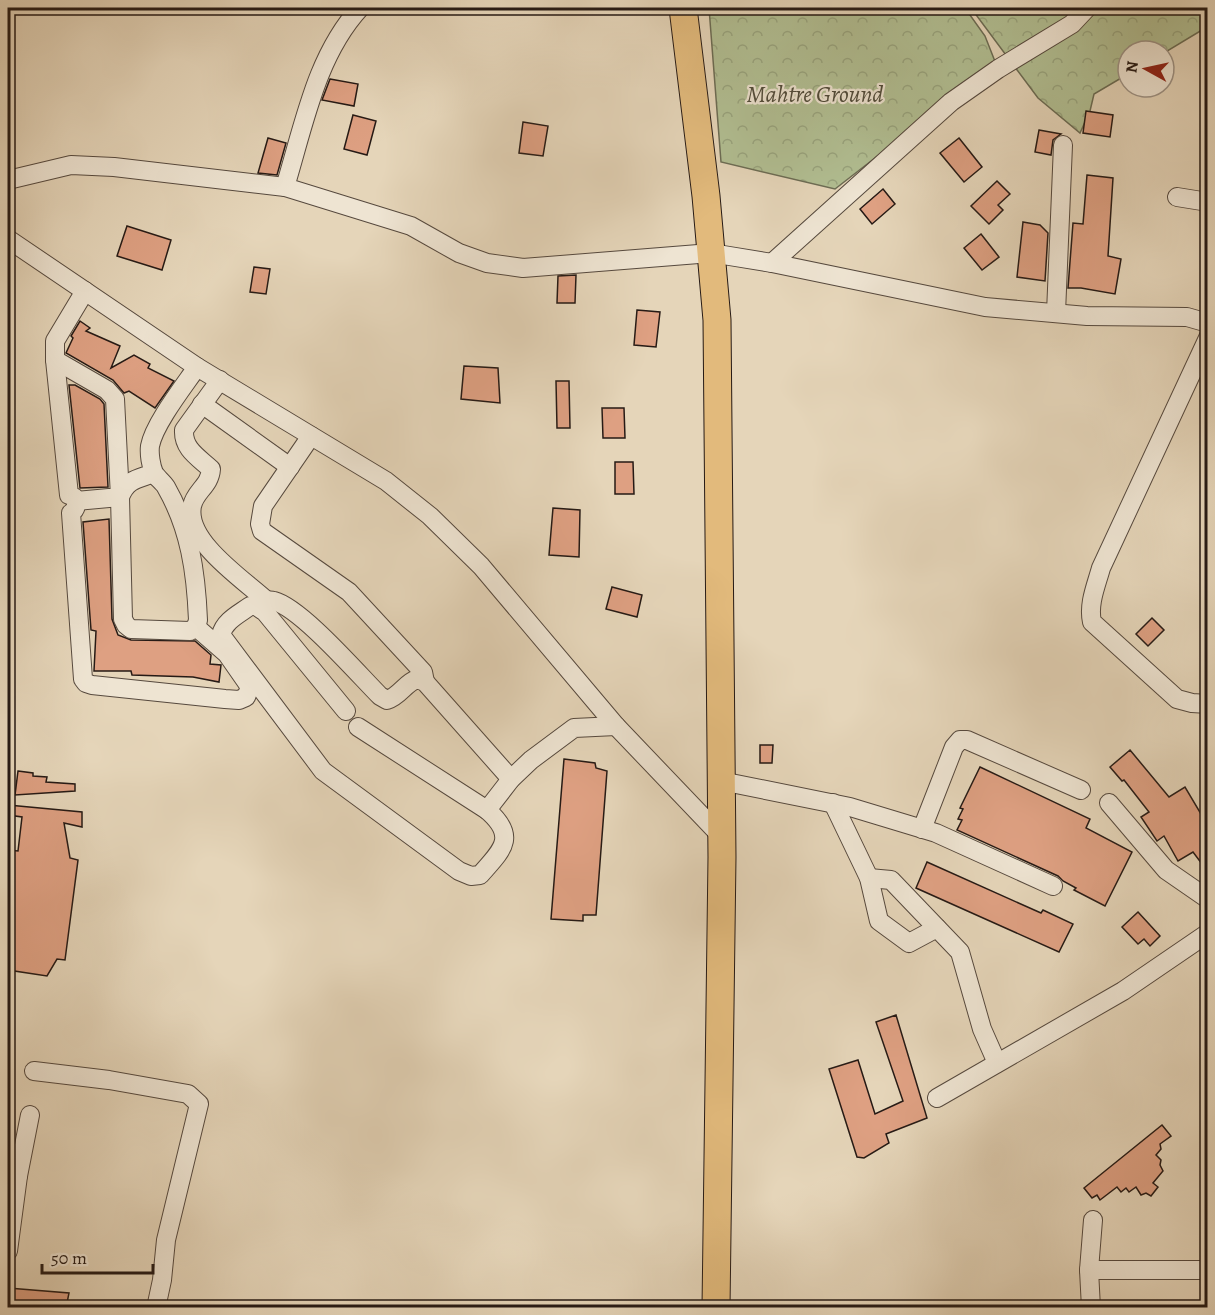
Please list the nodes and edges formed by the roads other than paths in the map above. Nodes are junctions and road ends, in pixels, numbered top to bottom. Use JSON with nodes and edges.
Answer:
{"nodes":[{"id":1,"x":360,"y":8,"type":"edge"},
{"id":2,"x":683,"y":8,"type":"edge"},
{"id":3,"x":1087,"y":8,"type":"edge"},
{"id":4,"x":1063,"y":145,"type":"dead end"},
{"id":5,"x":8,"y":180,"type":"edge"},
{"id":6,"x":285,"y":187,"type":"junction"},
{"id":7,"x":1177,"y":196,"type":"dead end"},
{"id":8,"x":1208,"y":202,"type":"edge"},
{"id":9,"x":8,"y":238,"type":"edge"},
{"id":10,"x":711,"y":253,"type":"junction"},
{"id":11,"x":772,"y":263,"type":"junction"},
{"id":12,"x":85,"y":291,"type":"junction"},
{"id":13,"x":1056,"y":313,"type":"junction"},
{"id":14,"x":1208,"y":323,"type":"edge"},
{"id":15,"x":1208,"y":338,"type":"edge"},
{"id":16,"x":55,"y":360,"type":"junction"},
{"id":17,"x":197,"y":367,"type":"junction"},
{"id":18,"x":220,"y":380,"type":"junction"},
{"id":19,"x":202,"y":404,"type":"junction"},
{"id":20,"x":311,"y":436,"type":"junction"},
{"id":21,"x":290,"y":467,"type":"junction"},
{"id":22,"x":154,"y":473,"type":"junction"},
{"id":23,"x":120,"y":497,"type":"junction"},
{"id":24,"x":76,"y":501,"type":"junction"},
{"id":25,"x":262,"y":603,"type":"junction"},
{"id":26,"x":196,"y":627,"type":"junction"},
{"id":27,"x":425,"y":682,"type":"junction"},
{"id":28,"x":1208,"y":704,"type":"edge"},
{"id":29,"x":346,"y":711,"type":"dead end"},
{"id":30,"x":616,"y":726,"type":"junction"},
{"id":31,"x":358,"y":727,"type":"dead end"},
{"id":32,"x":511,"y":779,"type":"junction"},
{"id":33,"x":721,"y":781,"type":"junction"},
{"id":34,"x":1081,"y":790,"type":"dead end"},
{"id":35,"x":833,"y":803,"type":"junction"},
{"id":36,"x":1109,"y":803,"type":"dead end"},
{"id":37,"x":487,"y":810,"type":"junction"},
{"id":38,"x":922,"y":829,"type":"junction"},
{"id":39,"x":721,"y":836,"type":"junction"},
{"id":40,"x":869,"y":878,"type":"junction"},
{"id":41,"x":1053,"y":886,"type":"dead end"},
{"id":42,"x":1208,"y":899,"type":"edge"},
{"id":43,"x":937,"y":928,"type":"junction"},
{"id":44,"x":1208,"y":933,"type":"edge"},
{"id":45,"x":997,"y":1063,"type":"junction"},
{"id":46,"x":34,"y":1071,"type":"dead end"},
{"id":47,"x":937,"y":1098,"type":"dead end"},
{"id":48,"x":30,"y":1115,"type":"dead end"},
{"id":49,"x":13,"y":1176,"type":"edge"},
{"id":50,"x":1093,"y":1220,"type":"dead end"},
{"id":51,"x":8,"y":1251,"type":"edge"},
{"id":52,"x":1089,"y":1270,"type":"junction"},
{"id":53,"x":1208,"y":1270,"type":"edge"},
{"id":54,"x":156,"y":1308,"type":"edge"},
{"id":55,"x":716,"y":1308,"type":"edge"},
{"id":56,"x":1090,"y":1308,"type":"edge"}],
"edges":[{"from":1,"to":6,"type":"street"},
{"from":2,"to":10,"type":"main road"},
{"from":3,"to":11,"type":"street"},
{"from":4,"to":13,"type":"street"},
{"from":5,"to":6,"type":"street"},
{"from":6,"to":10,"type":"street"},
{"from":7,"to":8,"type":"street"},
{"from":9,"to":12,"type":"street"},
{"from":10,"to":11,"type":"street"},
{"from":10,"to":33,"type":"main road"},
{"from":11,"to":13,"type":"street"},
{"from":12,"to":16,"type":"street"},
{"from":12,"to":17,"type":"street"},
{"from":13,"to":14,"type":"street"},
{"from":15,"to":28,"type":"street"},
{"from":16,"to":23,"type":"street"},
{"from":16,"to":24,"type":"street"},
{"from":17,"to":18,"type":"street"},
{"from":17,"to":22,"type":"street"},
{"from":18,"to":19,"type":"street"},
{"from":18,"to":20,"type":"street"},
{"from":19,"to":21,"type":"street"},
{"from":19,"to":25,"type":"street"},
{"from":20,"to":21,"type":"street"},
{"from":20,"to":30,"type":"street"},
{"from":21,"to":27,"type":"street"},
{"from":22,"to":23,"type":"street"},
{"from":22,"to":26,"type":"street"},
{"from":23,"to":24,"type":"street"},
{"from":23,"to":26,"type":"street"},
{"from":24,"to":26,"type":"street"},
{"from":25,"to":27,"type":"street"},
{"from":25,"to":29,"type":"street"},
{"from":25,"to":37,"type":"street"},
{"from":27,"to":32,"type":"street"},
{"from":30,"to":32,"type":"street"},
{"from":30,"to":39,"type":"street"},
{"from":31,"to":37,"type":"street"},
{"from":32,"to":37,"type":"street"},
{"from":33,"to":35,"type":"street"},
{"from":33,"to":39,"type":"main road"},
{"from":34,"to":38,"type":"street"},
{"from":35,"to":38,"type":"street"},
{"from":35,"to":40,"type":"street"},
{"from":36,"to":42,"type":"street"},
{"from":38,"to":41,"type":"street"},
{"from":39,"to":55,"type":"main road"},
{"from":40,"to":43,"type":"street"},
{"from":40,"to":43,"type":"street"},
{"from":43,"to":45,"type":"street"},
{"from":44,"to":45,"type":"street"},
{"from":45,"to":47,"type":"street"},
{"from":46,"to":54,"type":"street"},
{"from":48,"to":49,"type":"street"},
{"from":49,"to":51,"type":"street"},
{"from":50,"to":52,"type":"street"},
{"from":52,"to":53,"type":"street"},
{"from":52,"to":56,"type":"street"}]}
